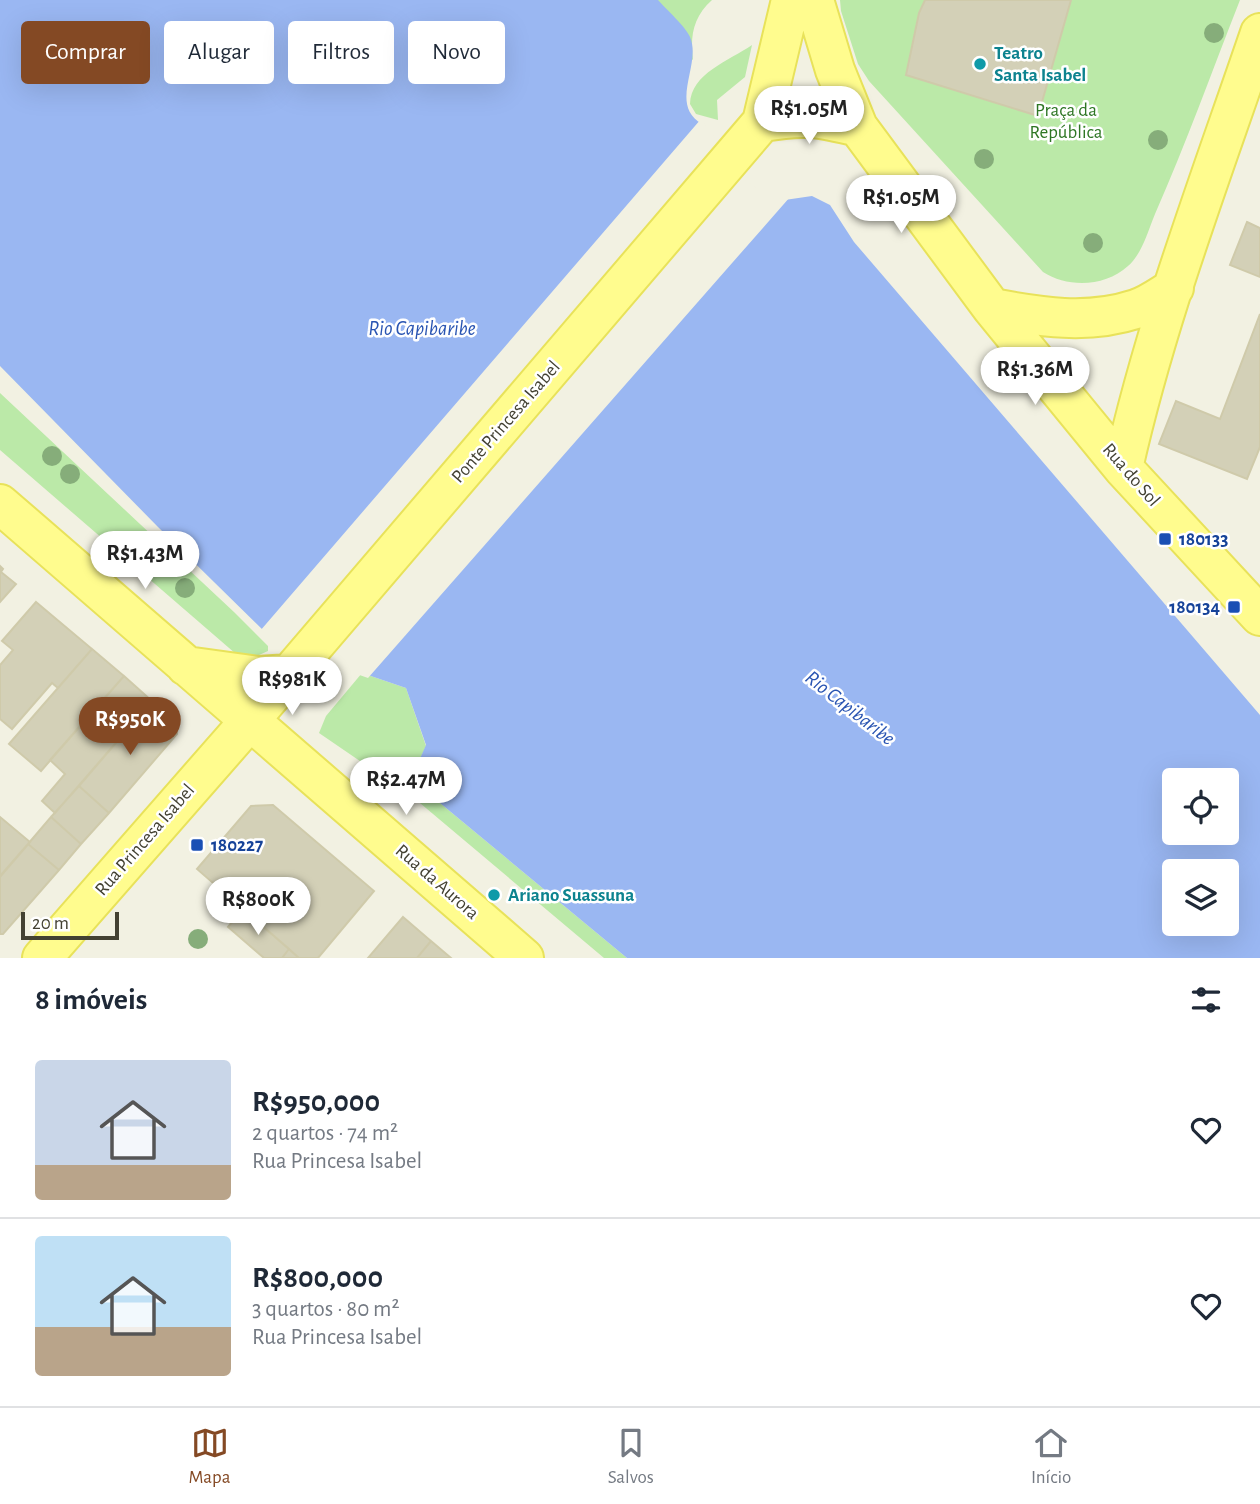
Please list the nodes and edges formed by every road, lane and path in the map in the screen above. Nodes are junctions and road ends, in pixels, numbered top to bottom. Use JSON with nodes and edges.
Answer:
{"nodes":[{"id":1,"x":791,"y":0,"type":"edge"},
{"id":2,"x":814,"y":0,"type":"edge"},
{"id":3,"x":1260,"y":33,"type":"edge"},
{"id":4,"x":858,"y":127,"type":"junction"},
{"id":5,"x":758,"y":128,"type":"junction"},
{"id":6,"x":1174,"y":288,"type":"junction"},
{"id":7,"x":992,"y":308,"type":"junction"},
{"id":8,"x":1123,"y":468,"type":"junction"},
{"id":9,"x":0,"y":504,"type":"edge"},
{"id":10,"x":1260,"y":616,"type":"edge"},
{"id":11,"x":297,"y":665,"type":"junction"},
{"id":12,"x":186,"y":666,"type":"junction"},
{"id":13,"x":249,"y":721,"type":"junction"},
{"id":14,"x":42,"y":958,"type":"edge"},
{"id":15,"x":524,"y":958,"type":"edge"}],
"edges":[{"from":1,"to":5,"type":"main road"},
{"from":2,"to":4,"type":"main road","name":"Rua do Sol"},
{"from":3,"to":6,"type":"main road"},
{"from":4,"to":5,"type":"main road"},
{"from":4,"to":7,"type":"main road","name":"Rua do Sol"},
{"from":5,"to":11,"type":"main road","name":"Ponte Princesa Isabel"},
{"from":6,"to":7,"type":"main road"},
{"from":6,"to":8,"type":"main road"},
{"from":7,"to":8,"type":"main road","name":"Rua do Sol"},
{"from":8,"to":10,"type":"main road","name":"Rua do Sol"},
{"from":9,"to":12,"type":"main road","name":"Rua da Aurora"},
{"from":11,"to":12,"type":"main road"},
{"from":11,"to":13,"type":"main road","name":"Ponte Princesa Isabel"},
{"from":12,"to":13,"type":"main road","name":"Rua da Aurora"},
{"from":13,"to":14,"type":"main road","name":"Rua Princesa Isabel"},
{"from":13,"to":15,"type":"main road","name":"Rua da Aurora"}]}
